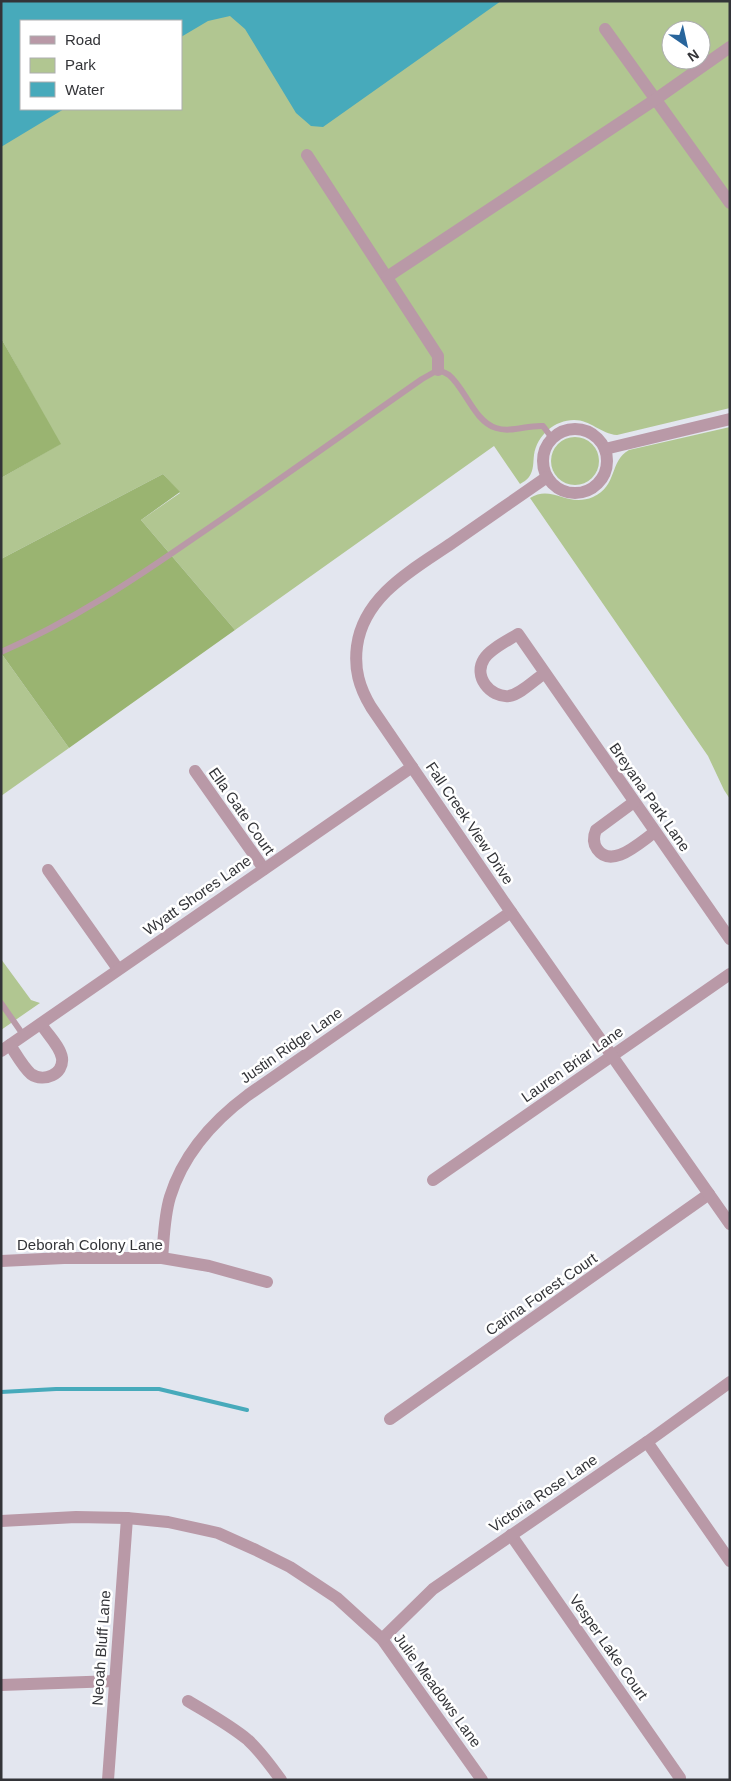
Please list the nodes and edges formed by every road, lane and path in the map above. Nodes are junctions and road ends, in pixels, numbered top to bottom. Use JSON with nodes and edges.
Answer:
{"nodes":[{"id":1,"x":605,"y":29,"type":"dead end"},
{"id":2,"x":730,"y":47,"type":"edge"},
{"id":3,"x":656,"y":99,"type":"junction"},
{"id":4,"x":307,"y":155,"type":"dead end"},
{"id":5,"x":730,"y":203,"type":"edge"},
{"id":6,"x":387,"y":277,"type":"junction"},
{"id":7,"x":438,"y":370,"type":"junction"},
{"id":8,"x":730,"y":419,"type":"edge"},
{"id":9,"x":552,"y":438,"type":"junction"},
{"id":10,"x":605,"y":449,"type":"junction"},
{"id":11,"x":546,"y":477,"type":"junction"},
{"id":12,"x":1,"y":652,"type":"edge"},
{"id":13,"x":544,"y":674,"type":"junction"},
{"id":14,"x":412,"y":767,"type":"junction"},
{"id":15,"x":195,"y":771,"type":"dead end"},
{"id":16,"x":634,"y":802,"type":"junction"},
{"id":17,"x":655,"y":832,"type":"junction"},
{"id":18,"x":264,"y":869,"type":"junction"},
{"id":19,"x":48,"y":870,"type":"dead end"},
{"id":20,"x":512,"y":912,"type":"junction"},
{"id":21,"x":730,"y":939,"type":"edge"},
{"id":22,"x":118,"y":969,"type":"junction"},
{"id":23,"x":730,"y":974,"type":"edge"},
{"id":24,"x":1,"y":1003,"type":"edge"},
{"id":25,"x":41,"y":1024,"type":"junction"},
{"id":26,"x":24,"y":1036,"type":"junction"},
{"id":27,"x":6,"y":1048,"type":"edge"},
{"id":28,"x":612,"y":1055,"type":"junction"},
{"id":29,"x":434,"y":1180,"type":"dead end"},
{"id":30,"x":709,"y":1194,"type":"junction"},
{"id":31,"x":730,"y":1224,"type":"edge"},
{"id":32,"x":162,"y":1258,"type":"junction"},
{"id":33,"x":1,"y":1261,"type":"edge"},
{"id":34,"x":267,"y":1282,"type":"dead end"},
{"id":35,"x":730,"y":1382,"type":"edge"},
{"id":36,"x":390,"y":1419,"type":"dead end"},
{"id":37,"x":647,"y":1442,"type":"junction"},
{"id":38,"x":127,"y":1518,"type":"junction"},
{"id":39,"x":1,"y":1521,"type":"edge"},
{"id":40,"x":511,"y":1535,"type":"junction"},
{"id":41,"x":730,"y":1561,"type":"edge"},
{"id":42,"x":382,"y":1639,"type":"junction"},
{"id":43,"x":115,"y":1681,"type":"junction"},
{"id":44,"x":1,"y":1685,"type":"edge"},
{"id":45,"x":188,"y":1701,"type":"dead end"},
{"id":46,"x":680,"y":1778,"type":"dead end"},
{"id":47,"x":108,"y":1780,"type":"edge"},
{"id":48,"x":281,"y":1780,"type":"edge"},
{"id":49,"x":482,"y":1780,"type":"edge"}],
"edges":[{"from":1,"to":3,"type":"street"},
{"from":2,"to":3,"type":"street"},
{"from":3,"to":5,"type":"street"},
{"from":3,"to":6,"type":"street"},
{"from":4,"to":6,"type":"street"},
{"from":6,"to":7,"type":"street"},
{"from":7,"to":9,"type":"lane"},
{"from":7,"to":12,"type":"lane"},
{"from":8,"to":10,"type":"street"},
{"from":9,"to":10,"type":"street"},
{"from":9,"to":11,"type":"street"},
{"from":10,"to":11,"type":"street"},
{"from":11,"to":14,"type":"street","name":"Fall Creek View Drive"},
{"from":13,"to":13,"type":"street","name":"Breyana Park Lane"},
{"from":13,"to":16,"type":"street","name":"Breyana Park Lane"},
{"from":14,"to":18,"type":"street","name":"Wyatt Shores Lane"},
{"from":14,"to":20,"type":"street","name":"Fall Creek View Drive"},
{"from":15,"to":18,"type":"street","name":"Ella Gate Court"},
{"from":16,"to":17,"type":"street","name":"Breyana Park Lane"},
{"from":16,"to":17,"type":"street"},
{"from":17,"to":21,"type":"street","name":"Breyana Park Lane"},
{"from":18,"to":22,"type":"street","name":"Wyatt Shores Lane"},
{"from":19,"to":22,"type":"street"},
{"from":20,"to":28,"type":"street","name":"Fall Creek View Drive"},
{"from":20,"to":32,"type":"street","name":"Justin Ridge Lane"},
{"from":22,"to":25,"type":"street","name":"Wyatt Shores Lane"},
{"from":23,"to":28,"type":"street","name":"Lauren Briar Lane"},
{"from":24,"to":26,"type":"lane"},
{"from":25,"to":26,"type":"street","name":"Wyatt Shores Lane"},
{"from":25,"to":27,"type":"street"},
{"from":26,"to":27,"type":"street","name":"Wyatt Shores Lane"},
{"from":28,"to":29,"type":"street","name":"Lauren Briar Lane"},
{"from":28,"to":30,"type":"street","name":"Fall Creek View Drive"},
{"from":30,"to":31,"type":"street","name":"Fall Creek View Drive"},
{"from":30,"to":36,"type":"street","name":"Carina Forest Court"},
{"from":32,"to":33,"type":"street","name":"Deborah Colony Lane"},
{"from":32,"to":34,"type":"street","name":"Deborah Colony Lane"},
{"from":35,"to":37,"type":"street","name":"Victoria Rose Lane"},
{"from":37,"to":40,"type":"street","name":"Victoria Rose Lane"},
{"from":37,"to":41,"type":"street"},
{"from":38,"to":39,"type":"street","name":"Julie Meadows Lane"},
{"from":38,"to":42,"type":"street","name":"Julie Meadows Lane"},
{"from":38,"to":43,"type":"street","name":"Neoah Bluff Lane"},
{"from":40,"to":42,"type":"street","name":"Victoria Rose Lane"},
{"from":40,"to":46,"type":"street","name":"Vesper Lake Court"},
{"from":42,"to":49,"type":"street","name":"Julie Meadows Lane"},
{"from":43,"to":44,"type":"street"},
{"from":43,"to":47,"type":"street","name":"Neoah Bluff Lane"},
{"from":45,"to":48,"type":"street"}]}
